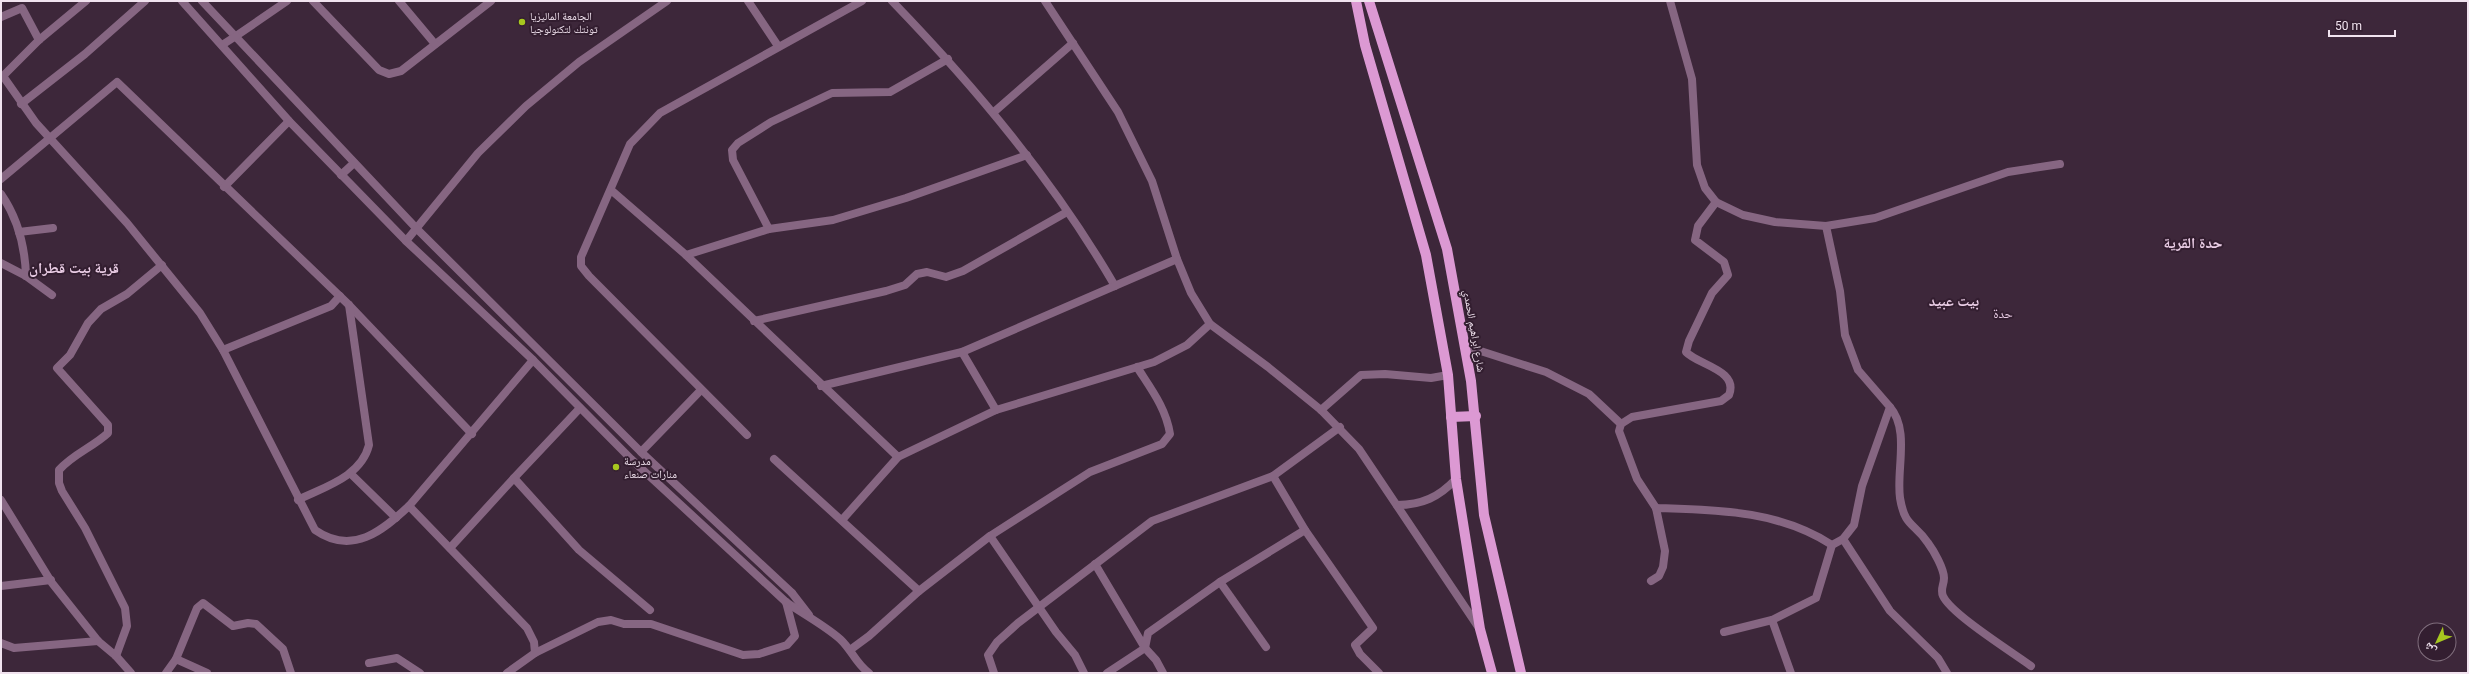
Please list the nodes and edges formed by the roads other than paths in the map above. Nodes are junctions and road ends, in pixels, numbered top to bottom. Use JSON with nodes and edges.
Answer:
{"nodes":[{"id":1,"x":86,"y":1,"type":"edge"},
{"id":2,"x":145,"y":1,"type":"edge"},
{"id":3,"x":182,"y":1,"type":"edge"},
{"id":4,"x":202,"y":1,"type":"edge"},
{"id":5,"x":287,"y":1,"type":"edge"},
{"id":6,"x":313,"y":1,"type":"edge"},
{"id":7,"x":399,"y":1,"type":"edge"},
{"id":8,"x":491,"y":1,"type":"edge"},
{"id":9,"x":667,"y":1,"type":"edge"},
{"id":10,"x":748,"y":1,"type":"edge"},
{"id":11,"x":862,"y":1,"type":"edge"},
{"id":12,"x":892,"y":1,"type":"edge"},
{"id":13,"x":1045,"y":1,"type":"edge"},
{"id":14,"x":1356,"y":1,"type":"edge"},
{"id":15,"x":1369,"y":1,"type":"edge"},
{"id":16,"x":1670,"y":1,"type":"edge"},
{"id":17,"x":1,"y":17,"type":"edge"},
{"id":18,"x":236,"y":36,"type":"junction"},
{"id":19,"x":39,"y":40,"type":"junction"},
{"id":20,"x":1383,"y":42,"type":"junction"},
{"id":21,"x":1073,"y":43,"type":"junction"},
{"id":22,"x":435,"y":44,"type":"junction"},
{"id":23,"x":222,"y":45,"type":"junction"},
{"id":24,"x":1365,"y":45,"type":"junction"},
{"id":25,"x":778,"y":46,"type":"junction"},
{"id":26,"x":948,"y":59,"type":"junction"},
{"id":27,"x":21,"y":104,"type":"junction"},
{"id":28,"x":994,"y":112,"type":"junction"},
{"id":29,"x":289,"y":121,"type":"junction"},
{"id":30,"x":50,"y":139,"type":"junction"},
{"id":31,"x":1027,"y":155,"type":"junction"},
{"id":32,"x":354,"y":163,"type":"junction"},
{"id":33,"x":2060,"y":164,"type":"dead end"},
{"id":34,"x":341,"y":175,"type":"junction"},
{"id":35,"x":1,"y":179,"type":"edge"},
{"id":36,"x":224,"y":187,"type":"junction"},
{"id":37,"x":611,"y":190,"type":"junction"},
{"id":38,"x":1,"y":194,"type":"edge"},
{"id":39,"x":1716,"y":202,"type":"junction"},
{"id":40,"x":1067,"y":212,"type":"junction"},
{"id":41,"x":1826,"y":226,"type":"junction"},
{"id":42,"x":53,"y":228,"type":"dead end"},
{"id":43,"x":417,"y":229,"type":"junction"},
{"id":44,"x":769,"y":229,"type":"junction"},
{"id":45,"x":18,"y":232,"type":"junction"},
{"id":46,"x":406,"y":241,"type":"junction"},
{"id":47,"x":686,"y":255,"type":"junction"},
{"id":48,"x":1177,"y":259,"type":"junction"},
{"id":49,"x":1,"y":263,"type":"edge"},
{"id":50,"x":162,"y":265,"type":"junction"},
{"id":51,"x":26,"y":276,"type":"junction"},
{"id":52,"x":1115,"y":286,"type":"junction"},
{"id":53,"x":52,"y":295,"type":"dead end"},
{"id":54,"x":340,"y":296,"type":"junction"},
{"id":55,"x":349,"y":305,"type":"junction"},
{"id":56,"x":754,"y":321,"type":"junction"},
{"id":57,"x":1210,"y":324,"type":"junction"},
{"id":58,"x":1465,"y":346,"type":"junction"},
{"id":59,"x":223,"y":350,"type":"junction"},
{"id":60,"x":962,"y":352,"type":"junction"},
{"id":61,"x":533,"y":360,"type":"junction"},
{"id":62,"x":1137,"y":367,"type":"junction"},
{"id":63,"x":1448,"y":375,"type":"junction"},
{"id":64,"x":821,"y":386,"type":"junction"},
{"id":65,"x":701,"y":390,"type":"junction"},
{"id":66,"x":1890,"y":407,"type":"junction"},
{"id":67,"x":580,"y":408,"type":"junction"},
{"id":68,"x":996,"y":410,"type":"junction"},
{"id":69,"x":1321,"y":410,"type":"junction"},
{"id":70,"x":1476,"y":416,"type":"junction"},
{"id":71,"x":1451,"y":417,"type":"junction"},
{"id":72,"x":1621,"y":424,"type":"junction"},
{"id":73,"x":1340,"y":427,"type":"junction"},
{"id":74,"x":472,"y":434,"type":"junction"},
{"id":75,"x":747,"y":435,"type":"dead end"},
{"id":76,"x":641,"y":452,"type":"junction"},
{"id":77,"x":898,"y":457,"type":"junction"},
{"id":78,"x":774,"y":459,"type":"dead end"},
{"id":79,"x":351,"y":474,"type":"junction"},
{"id":80,"x":1273,"y":476,"type":"junction"},
{"id":81,"x":514,"y":478,"type":"junction"},
{"id":82,"x":1456,"y":479,"type":"junction"},
{"id":83,"x":1,"y":500,"type":"edge"},
{"id":84,"x":298,"y":500,"type":"junction"},
{"id":85,"x":1397,"y":505,"type":"junction"},
{"id":86,"x":409,"y":506,"type":"junction"},
{"id":87,"x":1656,"y":508,"type":"junction"},
{"id":88,"x":396,"y":518,"type":"junction"},
{"id":89,"x":842,"y":520,"type":"junction"},
{"id":90,"x":1305,"y":530,"type":"junction"},
{"id":91,"x":990,"y":536,"type":"junction"},
{"id":92,"x":1843,"y":539,"type":"junction"},
{"id":93,"x":1832,"y":545,"type":"junction"},
{"id":94,"x":450,"y":548,"type":"junction"},
{"id":95,"x":1095,"y":564,"type":"junction"},
{"id":96,"x":51,"y":580,"type":"junction"},
{"id":97,"x":1651,"y":581,"type":"dead end"},
{"id":98,"x":1220,"y":582,"type":"junction"},
{"id":99,"x":1,"y":586,"type":"edge"},
{"id":100,"x":919,"y":591,"type":"junction"},
{"id":101,"x":786,"y":602,"type":"junction"},
{"id":102,"x":1040,"y":607,"type":"junction"},
{"id":103,"x":650,"y":610,"type":"dead end"},
{"id":104,"x":1772,"y":620,"type":"junction"},
{"id":105,"x":814,"y":622,"type":"junction"},
{"id":106,"x":1480,"y":629,"type":"junction"},
{"id":107,"x":1724,"y":632,"type":"dead end"},
{"id":108,"x":98,"y":641,"type":"junction"},
{"id":109,"x":1,"y":643,"type":"edge"},
{"id":110,"x":1266,"y":647,"type":"dead end"},
{"id":111,"x":1145,"y":648,"type":"junction"},
{"id":112,"x":850,"y":650,"type":"junction"},
{"id":113,"x":535,"y":653,"type":"junction"},
{"id":114,"x":116,"y":656,"type":"junction"},
{"id":115,"x":176,"y":659,"type":"junction"},
{"id":116,"x":369,"y":663,"type":"dead end"},
{"id":117,"x":2031,"y":666,"type":"dead end"},
{"id":118,"x":131,"y":673,"type":"edge"},
{"id":119,"x":166,"y":673,"type":"edge"},
{"id":120,"x":207,"y":673,"type":"edge"},
{"id":121,"x":291,"y":673,"type":"edge"},
{"id":122,"x":420,"y":673,"type":"edge"},
{"id":123,"x":507,"y":673,"type":"edge"},
{"id":124,"x":869,"y":673,"type":"edge"},
{"id":125,"x":994,"y":673,"type":"edge"},
{"id":126,"x":1084,"y":673,"type":"edge"},
{"id":127,"x":1107,"y":673,"type":"edge"},
{"id":128,"x":1163,"y":673,"type":"edge"},
{"id":129,"x":1379,"y":673,"type":"edge"},
{"id":130,"x":1492,"y":673,"type":"edge"},
{"id":131,"x":1520,"y":673,"type":"edge"},
{"id":132,"x":1791,"y":673,"type":"edge"},
{"id":133,"x":1947,"y":673,"type":"edge"}],
"edges":[{"from":1,"to":19,"type":"street"},
{"from":2,"to":27,"type":"street"},
{"from":3,"to":23,"type":"street"},
{"from":4,"to":18,"type":"street"},
{"from":5,"to":18,"type":"street"},
{"from":6,"to":22,"type":"street"},
{"from":7,"to":22,"type":"street"},
{"from":8,"to":22,"type":"street"},
{"from":9,"to":43,"type":"street"},
{"from":10,"to":25,"type":"street"},
{"from":11,"to":25,"type":"street"},
{"from":12,"to":26,"type":"street"},
{"from":13,"to":21,"type":"street"},
{"from":14,"to":24,"type":"main road"},
{"from":15,"to":20,"type":"main road","name":"شارع ابراهيم الحمدي"},
{"from":16,"to":39,"type":"street"},
{"from":17,"to":19,"type":"street"},
{"from":18,"to":23,"type":"street"},
{"from":18,"to":32,"type":"street"},
{"from":19,"to":27,"type":"street"},
{"from":20,"to":24,"type":"main road"},
{"from":20,"to":58,"type":"main road","name":"شارع ابراهيم الحمدي"},
{"from":21,"to":28,"type":"street"},
{"from":21,"to":48,"type":"street"},
{"from":23,"to":29,"type":"street"},
{"from":24,"to":63,"type":"main road"},
{"from":25,"to":37,"type":"street"},
{"from":26,"to":28,"type":"street"},
{"from":26,"to":44,"type":"street"},
{"from":27,"to":30,"type":"street"},
{"from":28,"to":31,"type":"street"},
{"from":29,"to":34,"type":"street"},
{"from":29,"to":36,"type":"street"},
{"from":30,"to":35,"type":"street"},
{"from":30,"to":36,"type":"street"},
{"from":30,"to":50,"type":"street"},
{"from":31,"to":40,"type":"street"},
{"from":31,"to":44,"type":"street"},
{"from":32,"to":34,"type":"street"},
{"from":32,"to":43,"type":"street"},
{"from":33,"to":41,"type":"street"},
{"from":34,"to":46,"type":"street"},
{"from":36,"to":54,"type":"street"},
{"from":37,"to":47,"type":"street"},
{"from":37,"to":65,"type":"street"},
{"from":38,"to":45,"type":"street"},
{"from":39,"to":41,"type":"street"},
{"from":39,"to":72,"type":"street"},
{"from":40,"to":52,"type":"street"},
{"from":40,"to":56,"type":"street"},
{"from":41,"to":66,"type":"street"},
{"from":42,"to":45,"type":"street"},
{"from":43,"to":46,"type":"street"},
{"from":43,"to":76,"type":"street"},
{"from":44,"to":47,"type":"street"},
{"from":45,"to":51,"type":"street"},
{"from":46,"to":61,"type":"street"},
{"from":47,"to":56,"type":"street"},
{"from":48,"to":52,"type":"street"},
{"from":48,"to":57,"type":"street"},
{"from":49,"to":51,"type":"street"},
{"from":50,"to":59,"type":"street"},
{"from":50,"to":114,"type":"street"},
{"from":51,"to":53,"type":"street"},
{"from":52,"to":60,"type":"street"},
{"from":54,"to":55,"type":"street"},
{"from":54,"to":59,"type":"street"},
{"from":55,"to":74,"type":"street"},
{"from":55,"to":79,"type":"street"},
{"from":56,"to":64,"type":"street"},
{"from":57,"to":62,"type":"street"},
{"from":57,"to":69,"type":"street"},
{"from":58,"to":70,"type":"main road","name":"شارع ابراهيم الحمدي"},
{"from":58,"to":72,"type":"street"},
{"from":59,"to":84,"type":"street"},
{"from":60,"to":64,"type":"street"},
{"from":60,"to":68,"type":"street"},
{"from":61,"to":67,"type":"street"},
{"from":61,"to":74,"type":"street"},
{"from":62,"to":68,"type":"street"},
{"from":62,"to":91,"type":"street"},
{"from":63,"to":69,"type":"street"},
{"from":63,"to":71,"type":"main road"},
{"from":64,"to":77,"type":"street"},
{"from":65,"to":75,"type":"street"},
{"from":65,"to":76,"type":"street"},
{"from":66,"to":92,"type":"street"},
{"from":66,"to":117,"type":"street"},
{"from":67,"to":81,"type":"street"},
{"from":67,"to":101,"type":"street"},
{"from":68,"to":77,"type":"street"},
{"from":69,"to":73,"type":"street"},
{"from":70,"to":71,"type":"main road"},
{"from":70,"to":131,"type":"main road","name":"شارع ابراهيم الحمدي"},
{"from":71,"to":82,"type":"main road"},
{"from":72,"to":87,"type":"street"},
{"from":73,"to":80,"type":"street"},
{"from":73,"to":85,"type":"street"},
{"from":74,"to":86,"type":"street"},
{"from":76,"to":105,"type":"street"},
{"from":77,"to":89,"type":"street"},
{"from":78,"to":89,"type":"street"},
{"from":79,"to":84,"type":"street"},
{"from":79,"to":88,"type":"street"},
{"from":80,"to":90,"type":"street"},
{"from":80,"to":95,"type":"street"},
{"from":81,"to":94,"type":"street"},
{"from":81,"to":103,"type":"street"},
{"from":82,"to":85,"type":"street"},
{"from":82,"to":106,"type":"main road"},
{"from":83,"to":96,"type":"street"},
{"from":84,"to":88,"type":"street"},
{"from":85,"to":106,"type":"street"},
{"from":86,"to":88,"type":"street"},
{"from":86,"to":94,"type":"street"},
{"from":87,"to":93,"type":"street"},
{"from":87,"to":97,"type":"street"},
{"from":89,"to":100,"type":"street"},
{"from":90,"to":98,"type":"street"},
{"from":90,"to":129,"type":"street"},
{"from":91,"to":100,"type":"street"},
{"from":91,"to":102,"type":"street"},
{"from":92,"to":93,"type":"street"},
{"from":92,"to":133,"type":"street"},
{"from":93,"to":104,"type":"street"},
{"from":94,"to":113,"type":"street"},
{"from":95,"to":102,"type":"street"},
{"from":95,"to":111,"type":"street"},
{"from":96,"to":99,"type":"street"},
{"from":96,"to":108,"type":"street"},
{"from":98,"to":110,"type":"street"},
{"from":98,"to":111,"type":"street"},
{"from":100,"to":112,"type":"street"},
{"from":101,"to":105,"type":"street"},
{"from":101,"to":113,"type":"street"},
{"from":102,"to":125,"type":"street"},
{"from":102,"to":126,"type":"street"},
{"from":104,"to":107,"type":"street"},
{"from":104,"to":132,"type":"street"},
{"from":105,"to":112,"type":"street"},
{"from":106,"to":130,"type":"main road"},
{"from":108,"to":109,"type":"street"},
{"from":108,"to":114,"type":"street"},
{"from":111,"to":127,"type":"street"},
{"from":111,"to":128,"type":"street"},
{"from":112,"to":124,"type":"street"},
{"from":113,"to":123,"type":"street"},
{"from":114,"to":118,"type":"street"},
{"from":115,"to":119,"type":"street"},
{"from":115,"to":120,"type":"street"},
{"from":115,"to":121,"type":"street"},
{"from":116,"to":122,"type":"street"}]}
